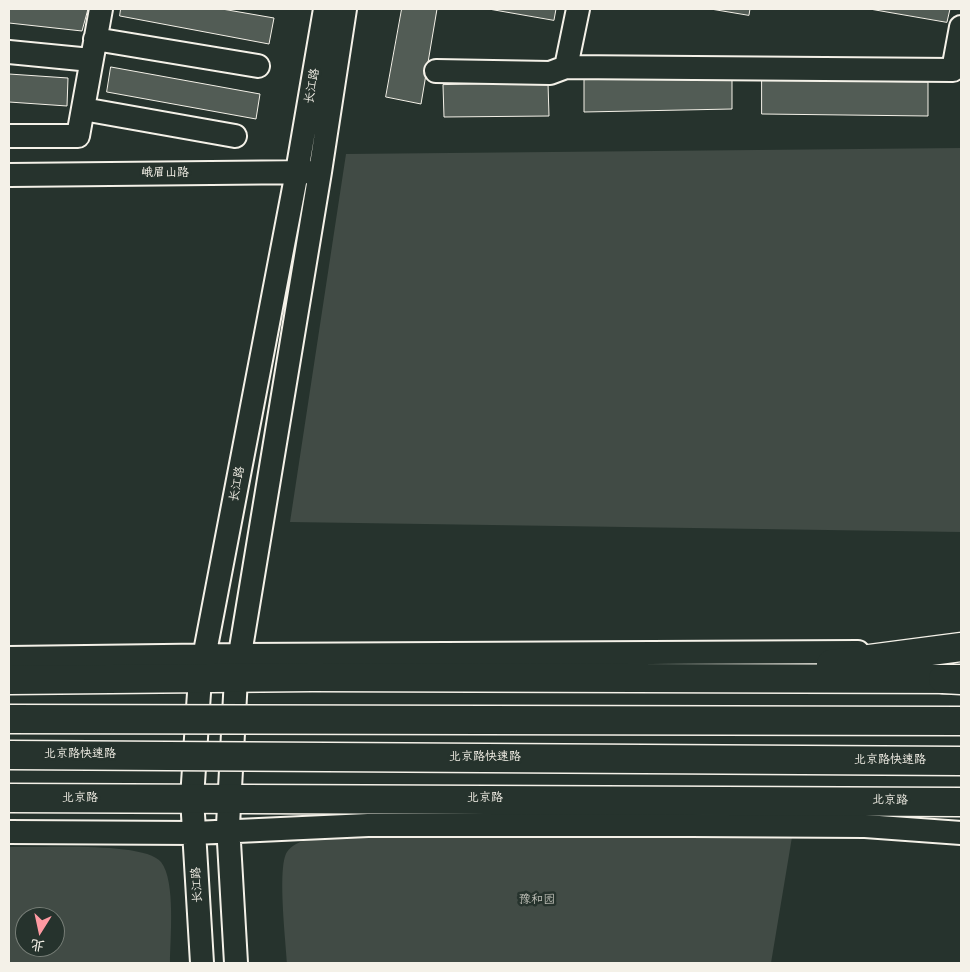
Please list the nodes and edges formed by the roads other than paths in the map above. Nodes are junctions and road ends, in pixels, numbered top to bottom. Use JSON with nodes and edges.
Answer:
{"nodes":[{"id":1,"x":101,"y":9,"type":"edge"},
{"id":2,"x":325,"y":9,"type":"edge"},
{"id":3,"x":345,"y":9,"type":"edge"},
{"id":4,"x":578,"y":9,"type":"edge"},
{"id":5,"x":961,"y":27,"type":"edge"},
{"id":6,"x":93,"y":50,"type":"junction"},
{"id":7,"x":9,"y":52,"type":"edge"},
{"id":8,"x":258,"y":66,"type":"dead end"},
{"id":9,"x":566,"y":67,"type":"junction"},
{"id":10,"x":436,"y":70,"type":"dead end"},
{"id":11,"x":83,"y":109,"type":"junction"},
{"id":12,"x":9,"y":136,"type":"edge"},
{"id":13,"x":236,"y":136,"type":"dead end"},
{"id":14,"x":297,"y":172,"type":"junction"},
{"id":15,"x":320,"y":172,"type":"junction"},
{"id":16,"x":9,"y":175,"type":"edge"},
{"id":17,"x":961,"y":647,"type":"edge"},
{"id":18,"x":927,"y":652,"type":"junction"},
{"id":19,"x":961,"y":652,"type":"edge"},
{"id":20,"x":9,"y":658,"type":"edge"},
{"id":21,"x":238,"y":666,"type":"junction"},
{"id":22,"x":202,"y":667,"type":"junction"},
{"id":23,"x":716,"y":678,"type":"junction"},
{"id":24,"x":955,"y":679,"type":"edge"},
{"id":25,"x":9,"y":680,"type":"edge"},
{"id":26,"x":9,"y":719,"type":"edge"},
{"id":27,"x":961,"y":720,"type":"edge"},
{"id":28,"x":9,"y":755,"type":"edge"},
{"id":29,"x":961,"y":760,"type":"edge"},
{"id":30,"x":228,"y":797,"type":"junction"},
{"id":31,"x":9,"y":798,"type":"edge"},
{"id":32,"x":192,"y":798,"type":"junction"},
{"id":33,"x":840,"y":800,"type":"junction"},
{"id":34,"x":961,"y":802,"type":"edge"},
{"id":35,"x":961,"y":816,"type":"edge"},
{"id":36,"x":9,"y":832,"type":"edge"},
{"id":37,"x":228,"y":832,"type":"junction"},
{"id":38,"x":194,"y":833,"type":"junction"},
{"id":39,"x":961,"y":833,"type":"edge"},
{"id":40,"x":202,"y":963,"type":"edge"},
{"id":41,"x":236,"y":963,"type":"edge"}],
"edges":[{"from":1,"to":6,"type":"street"},
{"from":2,"to":14,"type":"street","name":"长江路"},
{"from":3,"to":15,"type":"street","name":"长江路"},
{"from":4,"to":9,"type":"street"},
{"from":5,"to":9,"type":"street"},
{"from":6,"to":7,"type":"street"},
{"from":6,"to":8,"type":"street"},
{"from":6,"to":11,"type":"street"},
{"from":9,"to":10,"type":"street"},
{"from":11,"to":12,"type":"street"},
{"from":11,"to":13,"type":"street"},
{"from":14,"to":15,"type":"street","name":"峨眉山路"},
{"from":14,"to":16,"type":"street","name":"峨眉山路"},
{"from":14,"to":22,"type":"street","name":"长江路"},
{"from":15,"to":21,"type":"street","name":"长江路"},
{"from":17,"to":18,"type":"main road"},
{"from":18,"to":19,"type":"street"},
{"from":18,"to":21,"type":"street"},
{"from":18,"to":23,"type":"main road"},
{"from":20,"to":22,"type":"street"},
{"from":21,"to":22,"type":"main road"},
{"from":21,"to":23,"type":"main road"},
{"from":21,"to":30,"type":"street","name":"长江路"},
{"from":22,"to":25,"type":"main road"},
{"from":22,"to":32,"type":"street","name":"长江路"},
{"from":23,"to":24,"type":"main road"},
{"from":26,"to":27,"type":"main road","bridge":true},
{"from":28,"to":29,"type":"main road","name":"北京路快速路","bridge":true},
{"from":30,"to":32,"type":"main road","name":"北京路"},
{"from":30,"to":33,"type":"main road","name":"北京路"},
{"from":30,"to":37,"type":"street","name":"长江路"},
{"from":31,"to":32,"type":"main road","name":"北京路"},
{"from":32,"to":38,"type":"street","name":"长江路"},
{"from":33,"to":34,"type":"main road","name":"北京路"},
{"from":33,"to":35,"type":"main road"},
{"from":36,"to":38,"type":"street"},
{"from":37,"to":38,"type":"street"},
{"from":37,"to":39,"type":"street"},
{"from":37,"to":41,"type":"street","name":"长江路"},
{"from":38,"to":40,"type":"street","name":"长江路"}]}
